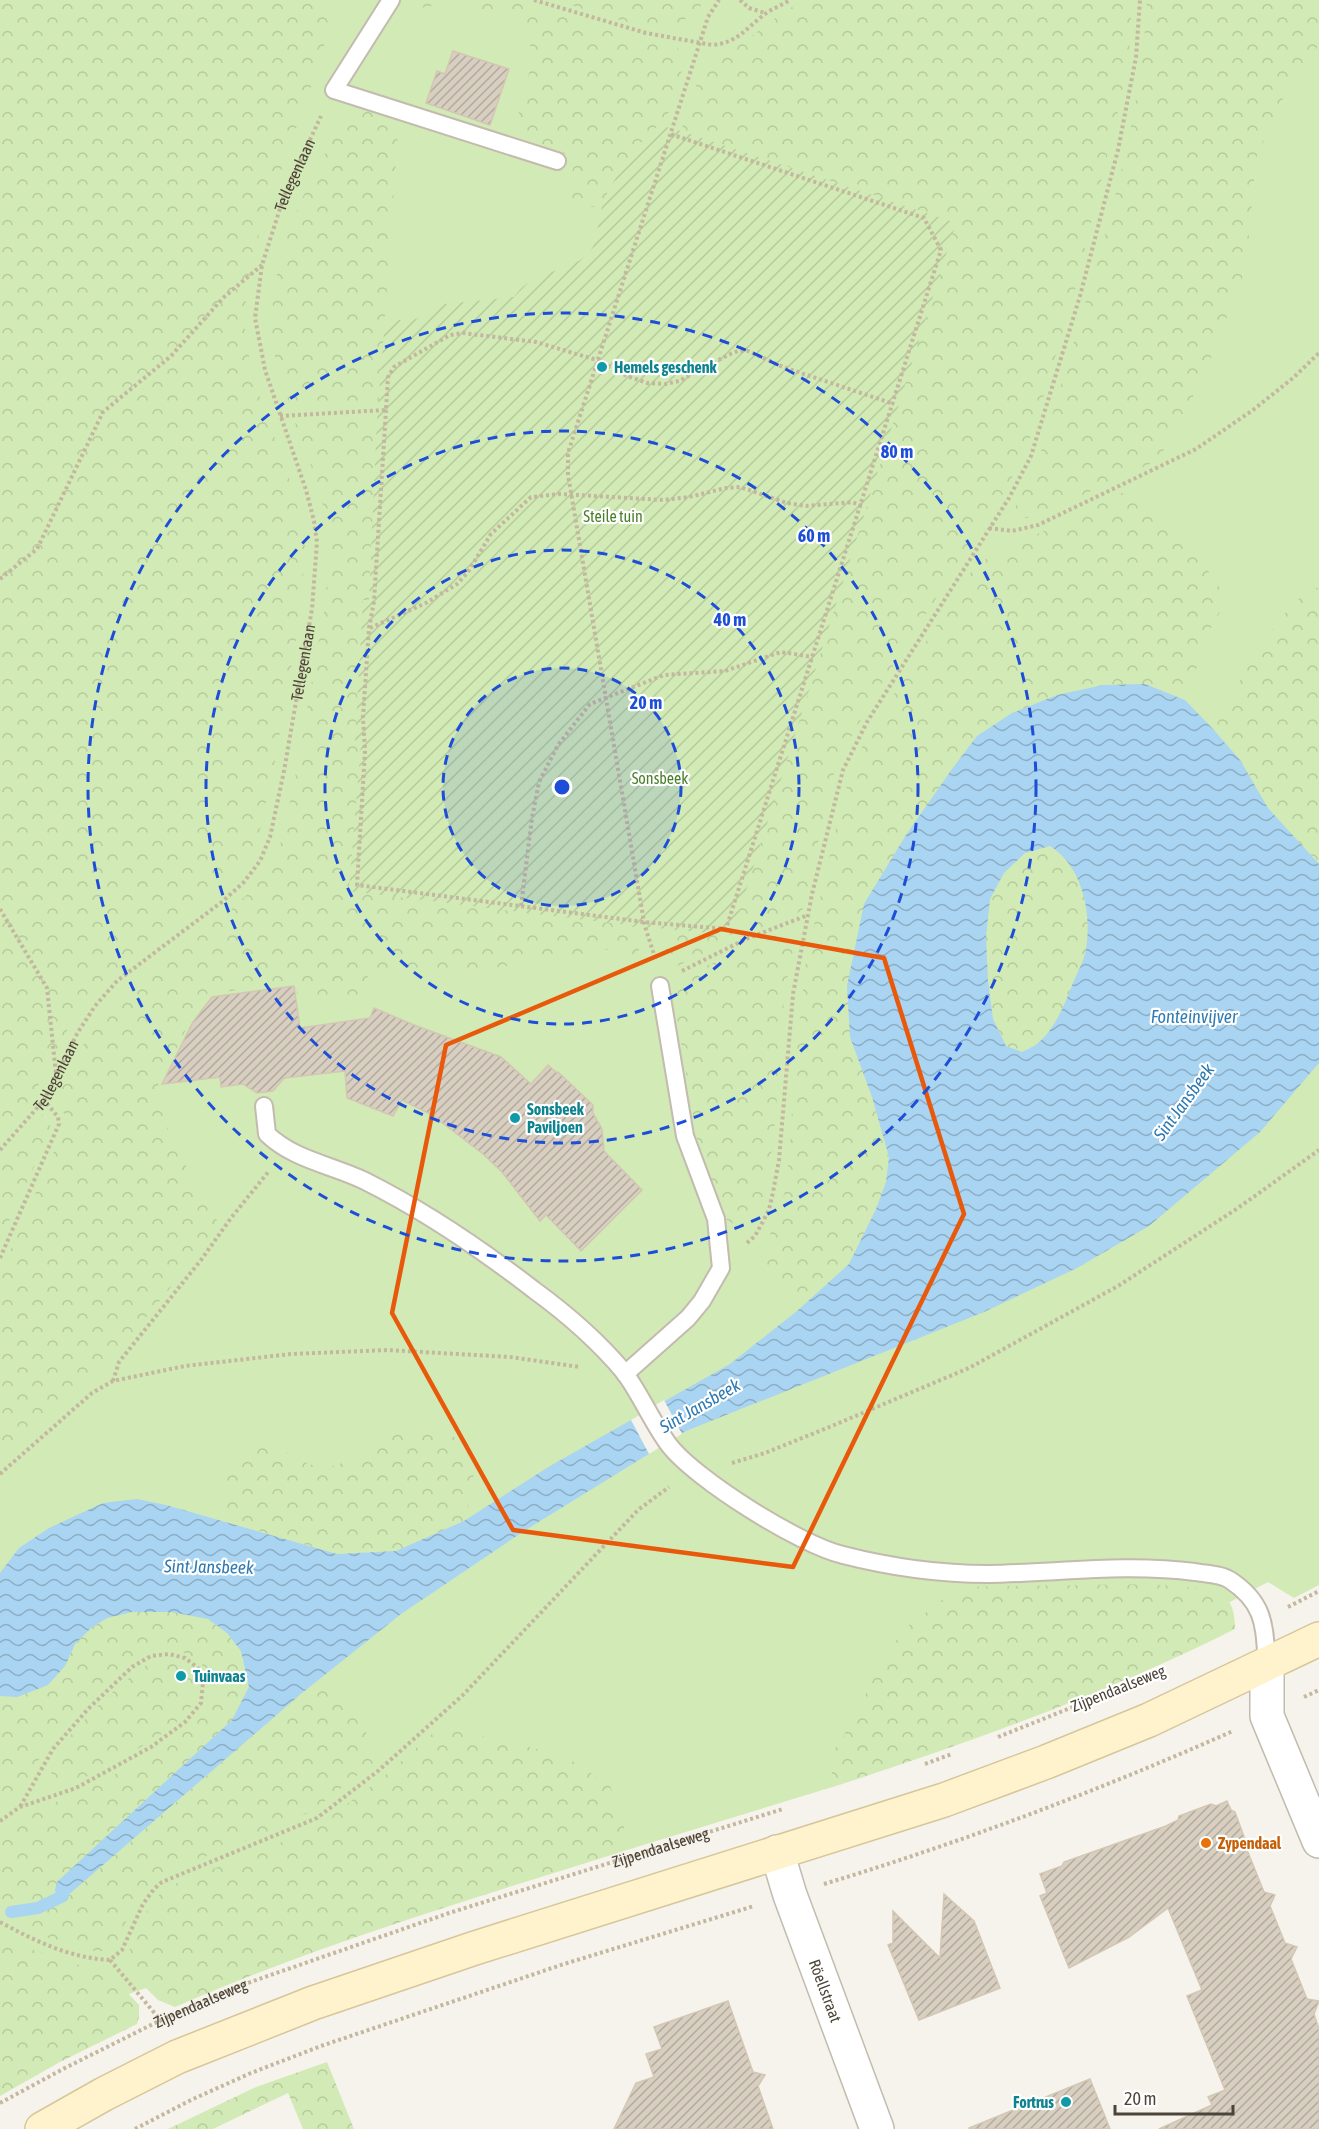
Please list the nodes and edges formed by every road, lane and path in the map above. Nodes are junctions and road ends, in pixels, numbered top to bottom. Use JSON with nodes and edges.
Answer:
{"nodes":[{"id":1,"x":391,"y":0,"type":"edge"},
{"id":2,"x":534,"y":0,"type":"edge"},
{"id":3,"x":719,"y":0,"type":"edge"},
{"id":4,"x":740,"y":0,"type":"edge"},
{"id":5,"x":790,"y":0,"type":"edge"},
{"id":6,"x":1140,"y":0,"type":"edge"},
{"id":7,"x":766,"y":13,"type":"junction"},
{"id":8,"x":699,"y":44,"type":"junction"},
{"id":9,"x":334,"y":90,"type":"junction"},
{"id":10,"x":670,"y":134,"type":"junction"},
{"id":11,"x":557,"y":161,"type":"dead end"},
{"id":12,"x":262,"y":266,"type":"junction"},
{"id":13,"x":1319,"y":353,"type":"edge"},
{"id":14,"x":597,"y":360,"type":"junction"},
{"id":15,"x":894,"y":404,"type":"junction"},
{"id":16,"x":386,"y":410,"type":"junction"},
{"id":17,"x":280,"y":416,"type":"junction"},
{"id":18,"x":571,"y":495,"type":"junction"},
{"id":19,"x":862,"y":506,"type":"junction"},
{"id":20,"x":989,"y":528,"type":"junction"},
{"id":21,"x":0,"y":579,"type":"edge"},
{"id":22,"x":369,"y":628,"type":"junction"},
{"id":23,"x":813,"y":657,"type":"junction"},
{"id":24,"x":604,"y":697,"type":"junction"},
{"id":25,"x":521,"y":907,"type":"junction"},
{"id":26,"x":0,"y":909,"type":"edge"},
{"id":27,"x":808,"y":915,"type":"junction"},
{"id":28,"x":644,"y":922,"type":"junction"},
{"id":29,"x":659,"y":982,"type":"junction"},
{"id":30,"x":56,"y":1075,"type":"junction"},
{"id":31,"x":44,"y":1100,"type":"junction"},
{"id":32,"x":264,"y":1106,"type":"dead end"},
{"id":33,"x":0,"y":1150,"type":"edge"},
{"id":34,"x":1319,"y":1150,"type":"edge"},
{"id":35,"x":306,"y":1158,"type":"junction"},
{"id":36,"x":0,"y":1258,"type":"edge"},
{"id":37,"x":721,"y":1268,"type":"junction"},
{"id":38,"x":625,"y":1374,"type":"junction"},
{"id":39,"x":113,"y":1381,"type":"junction"},
{"id":40,"x":0,"y":1474,"type":"edge"},
{"id":41,"x":698,"y":1474,"type":"junction"},
{"id":42,"x":1319,"y":1591,"type":"edge"},
{"id":43,"x":1264,"y":1620,"type":"junction"},
{"id":44,"x":1319,"y":1639,"type":"edge"},
{"id":45,"x":1267,"y":1665,"type":"junction"},
{"id":46,"x":1137,"y":1682,"type":"dead end"},
{"id":47,"x":1319,"y":1690,"type":"edge"},
{"id":48,"x":1267,"y":1716,"type":"junction"},
{"id":49,"x":995,"y":1738,"type":"dead end"},
{"id":50,"x":956,"y":1753,"type":"dead end"},
{"id":51,"x":915,"y":1767,"type":"dead end"},
{"id":52,"x":20,"y":1807,"type":"junction"},
{"id":53,"x":789,"y":1807,"type":"dead end"},
{"id":54,"x":0,"y":1821,"type":"edge"},
{"id":55,"x":1319,"y":1841,"type":"edge"},
{"id":56,"x":777,"y":1852,"type":"junction"},
{"id":57,"x":790,"y":1895,"type":"junction"},
{"id":58,"x":0,"y":1922,"type":"edge"},
{"id":59,"x":110,"y":1960,"type":"junction"},
{"id":60,"x":161,"y":2020,"type":"junction"},
{"id":61,"x":0,"y":2103,"type":"edge"},
{"id":62,"x":42,"y":2129,"type":"edge"},
{"id":63,"x":135,"y":2129,"type":"edge"},
{"id":64,"x":877,"y":2129,"type":"edge"}],
"edges":[{"from":1,"to":9,"type":"lane"},
{"from":2,"to":8,"type":"path"},
{"from":3,"to":8,"type":"path"},
{"from":4,"to":7,"type":"path"},
{"from":5,"to":7,"type":"path"},
{"from":6,"to":20,"type":"path"},
{"from":7,"to":8,"type":"path"},
{"from":8,"to":10,"type":"path"},
{"from":9,"to":11,"type":"lane"},
{"from":9,"to":12,"type":"path","name":"Tellegenlaan"},
{"from":10,"to":14,"type":"path"},
{"from":10,"to":15,"type":"path"},
{"from":12,"to":17,"type":"path","name":"Tellegenlaan"},
{"from":12,"to":21,"type":"path"},
{"from":13,"to":20,"type":"path"},
{"from":14,"to":15,"type":"path"},
{"from":14,"to":16,"type":"path"},
{"from":14,"to":18,"type":"path"},
{"from":15,"to":19,"type":"path"},
{"from":16,"to":17,"type":"path"},
{"from":16,"to":22,"type":"path"},
{"from":17,"to":30,"type":"path","name":"Tellegenlaan"},
{"from":18,"to":19,"type":"path"},
{"from":18,"to":22,"type":"path"},
{"from":18,"to":24,"type":"path"},
{"from":19,"to":23,"type":"path"},
{"from":20,"to":27,"type":"path"},
{"from":22,"to":25,"type":"path"},
{"from":23,"to":24,"type":"path"},
{"from":23,"to":28,"type":"path"},
{"from":24,"to":25,"type":"path"},
{"from":24,"to":28,"type":"path"},
{"from":25,"to":28,"type":"path"},
{"from":26,"to":30,"type":"path"},
{"from":27,"to":29,"type":"path"},
{"from":27,"to":37,"type":"path"},
{"from":28,"to":29,"type":"path"},
{"from":29,"to":37,"type":"lane"},
{"from":30,"to":31,"type":"path","name":"Tellegenlaan"},
{"from":31,"to":33,"type":"path","name":"Tellegenlaan"},
{"from":31,"to":36,"type":"path"},
{"from":32,"to":35,"type":"lane"},
{"from":34,"to":41,"type":"path"},
{"from":35,"to":38,"type":"lane"},
{"from":35,"to":39,"type":"path"},
{"from":37,"to":38,"type":"lane"},
{"from":38,"to":39,"type":"path"},
{"from":38,"to":41,"type":"lane"},
{"from":39,"to":40,"type":"path"},
{"from":41,"to":43,"type":"lane"},
{"from":41,"to":59,"type":"path"},
{"from":42,"to":43,"type":"path"},
{"from":43,"to":45,"type":"lane"},
{"from":44,"to":45,"type":"main road"},
{"from":45,"to":48,"type":"street"},
{"from":45,"to":56,"type":"main road"},
{"from":46,"to":49,"type":"path","name":"Zijpendaalseweg"},
{"from":47,"to":48,"type":"path"},
{"from":48,"to":55,"type":"street"},
{"from":48,"to":57,"type":"path"},
{"from":50,"to":51,"type":"path"},
{"from":52,"to":52,"type":"path"},
{"from":52,"to":54,"type":"path"},
{"from":53,"to":60,"type":"path","name":"Zijpendaalseweg"},
{"from":56,"to":57,"type":"street","name":"Röellstraat"},
{"from":56,"to":62,"type":"main road"},
{"from":57,"to":63,"type":"path"},
{"from":57,"to":64,"type":"street","name":"Röellstraat"},
{"from":58,"to":59,"type":"path"},
{"from":59,"to":60,"type":"path"},
{"from":60,"to":61,"type":"path","name":"Zijpendaalseweg"}]}
